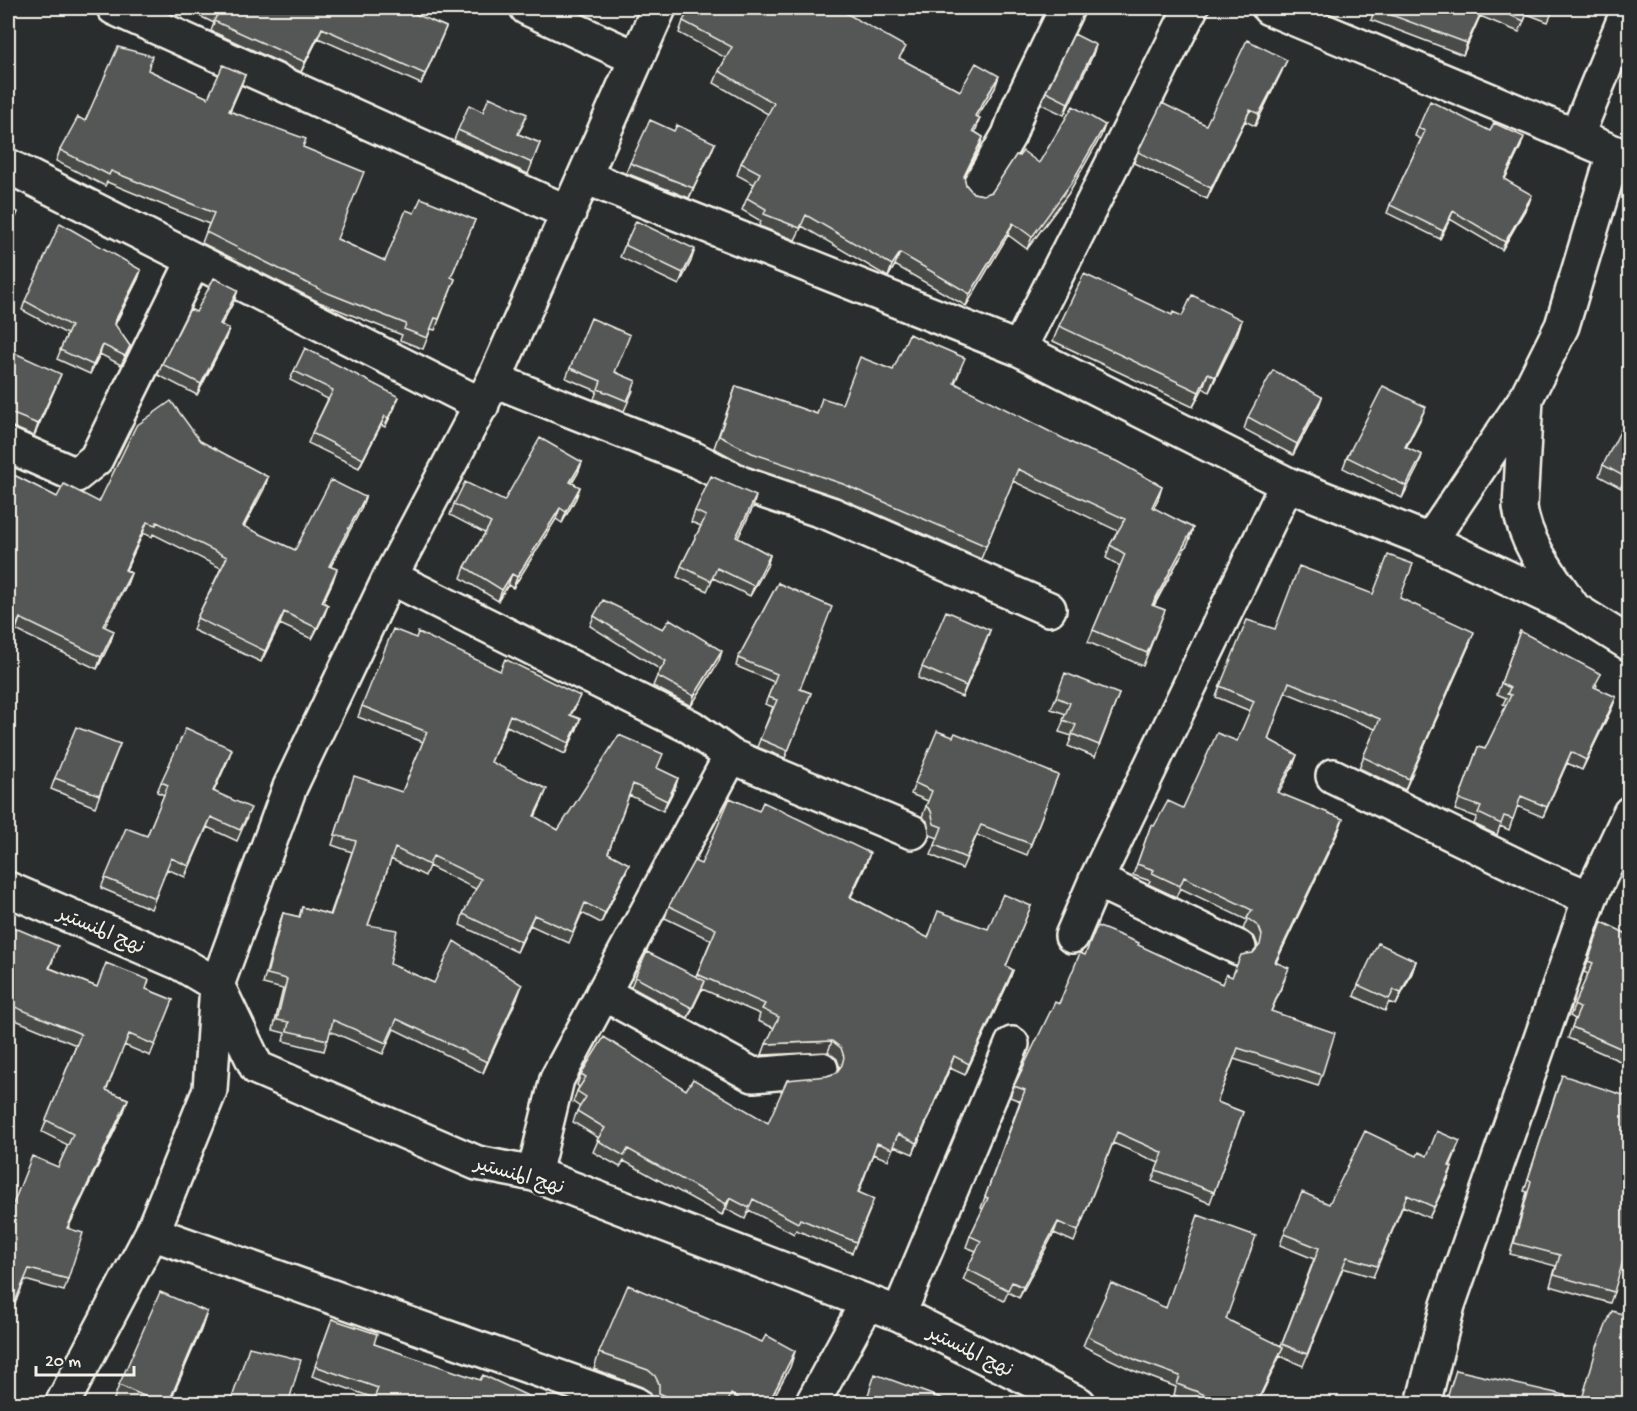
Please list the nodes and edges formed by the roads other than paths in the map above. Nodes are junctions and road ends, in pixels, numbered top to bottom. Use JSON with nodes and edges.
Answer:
{"nodes":[{"id":1,"x":114,"y":8,"type":"edge"},
{"id":2,"x":527,"y":8,"type":"edge"},
{"id":3,"x":659,"y":8,"type":"edge"},
{"id":4,"x":1067,"y":8,"type":"edge"},
{"id":5,"x":1191,"y":8,"type":"edge"},
{"id":6,"x":1269,"y":8,"type":"edge"},
{"id":7,"x":1629,"y":8,"type":"edge"},
{"id":8,"x":636,"y":58,"type":"junction"},
{"id":9,"x":1576,"y":137,"type":"junction"},
{"id":10,"x":1622,"y":156,"type":"edge"},
{"id":11,"x":8,"y":166,"type":"edge"},
{"id":12,"x":585,"y":177,"type":"junction"},
{"id":13,"x":978,"y":188,"type":"dead end"},
{"id":14,"x":569,"y":213,"type":"junction"},
{"id":15,"x":194,"y":260,"type":"junction"},
{"id":16,"x":1019,"y":349,"type":"junction"},
{"id":17,"x":488,"y":392,"type":"junction"},
{"id":18,"x":1526,"y":398,"type":"junction"},
{"id":19,"x":8,"y":445,"type":"edge"},
{"id":20,"x":1287,"y":484,"type":"junction"},
{"id":21,"x":1430,"y":541,"type":"junction"},
{"id":22,"x":390,"y":577,"type":"junction"},
{"id":23,"x":1049,"y":609,"type":"dead end"},
{"id":24,"x":1574,"y":609,"type":"junction"},
{"id":25,"x":1629,"y":644,"type":"edge"},
{"id":26,"x":731,"y":756,"type":"junction"},
{"id":27,"x":1333,"y":776,"type":"dead end"},
{"id":28,"x":1629,"y":813,"type":"edge"},
{"id":29,"x":912,"y":832,"type":"dead end"},
{"id":30,"x":1096,"y":880,"type":"junction"},
{"id":31,"x":8,"y":890,"type":"edge"},
{"id":32,"x":1590,"y":898,"type":"junction"},
{"id":33,"x":1072,"y":936,"type":"dead end"},
{"id":34,"x":1239,"y":948,"type":"dead end"},
{"id":35,"x":217,"y":985,"type":"junction"},
{"id":36,"x":603,"y":993,"type":"junction"},
{"id":37,"x":1012,"y":1044,"type":"dead end"},
{"id":38,"x":821,"y":1069,"type":"dead end"},
{"id":39,"x":534,"y":1174,"type":"junction"},
{"id":40,"x":152,"y":1233,"type":"junction"},
{"id":41,"x":867,"y":1303,"type":"junction"},
{"id":42,"x":899,"y":1314,"type":"junction"},
{"id":43,"x":62,"y":1404,"type":"edge"},
{"id":44,"x":635,"y":1404,"type":"edge"},
{"id":45,"x":812,"y":1404,"type":"edge"},
{"id":46,"x":1079,"y":1404,"type":"edge"},
{"id":47,"x":1423,"y":1404,"type":"edge"}],
"edges":[{"from":1,"to":14,"type":"street"},
{"from":2,"to":8,"type":"street"},
{"from":3,"to":8,"type":"street"},
{"from":4,"to":13,"type":"street"},
{"from":5,"to":16,"type":"street"},
{"from":6,"to":9,"type":"street"},
{"from":7,"to":9,"type":"street"},
{"from":8,"to":12,"type":"street"},
{"from":9,"to":10,"type":"street"},
{"from":10,"to":18,"type":"street"},
{"from":11,"to":15,"type":"street"},
{"from":12,"to":14,"type":"street"},
{"from":12,"to":16,"type":"street"},
{"from":14,"to":17,"type":"street"},
{"from":15,"to":17,"type":"street"},
{"from":15,"to":19,"type":"street"},
{"from":16,"to":20,"type":"street"},
{"from":17,"to":22,"type":"street"},
{"from":17,"to":23,"type":"street"},
{"from":18,"to":21,"type":"street"},
{"from":18,"to":24,"type":"street"},
{"from":20,"to":21,"type":"street"},
{"from":20,"to":30,"type":"street"},
{"from":21,"to":24,"type":"street"},
{"from":22,"to":26,"type":"street"},
{"from":22,"to":35,"type":"street"},
{"from":24,"to":25,"type":"street"},
{"from":26,"to":29,"type":"street"},
{"from":26,"to":36,"type":"street"},
{"from":27,"to":32,"type":"street"},
{"from":28,"to":32,"type":"street"},
{"from":30,"to":33,"type":"street"},
{"from":30,"to":34,"type":"street"},
{"from":31,"to":35,"type":"street","name":"نهج المنستير"},
{"from":32,"to":47,"type":"street"},
{"from":35,"to":39,"type":"street","name":"نهج المنستير"},
{"from":35,"to":40,"type":"street"},
{"from":36,"to":38,"type":"street"},
{"from":36,"to":39,"type":"street"},
{"from":37,"to":42,"type":"street"},
{"from":39,"to":41,"type":"street","name":"نهج المنستير"},
{"from":40,"to":43,"type":"street"},
{"from":40,"to":44,"type":"street"},
{"from":41,"to":42,"type":"street","name":"نهج المنستير"},
{"from":41,"to":45,"type":"street"},
{"from":42,"to":46,"type":"street","name":"نهج المنستير"}]}
